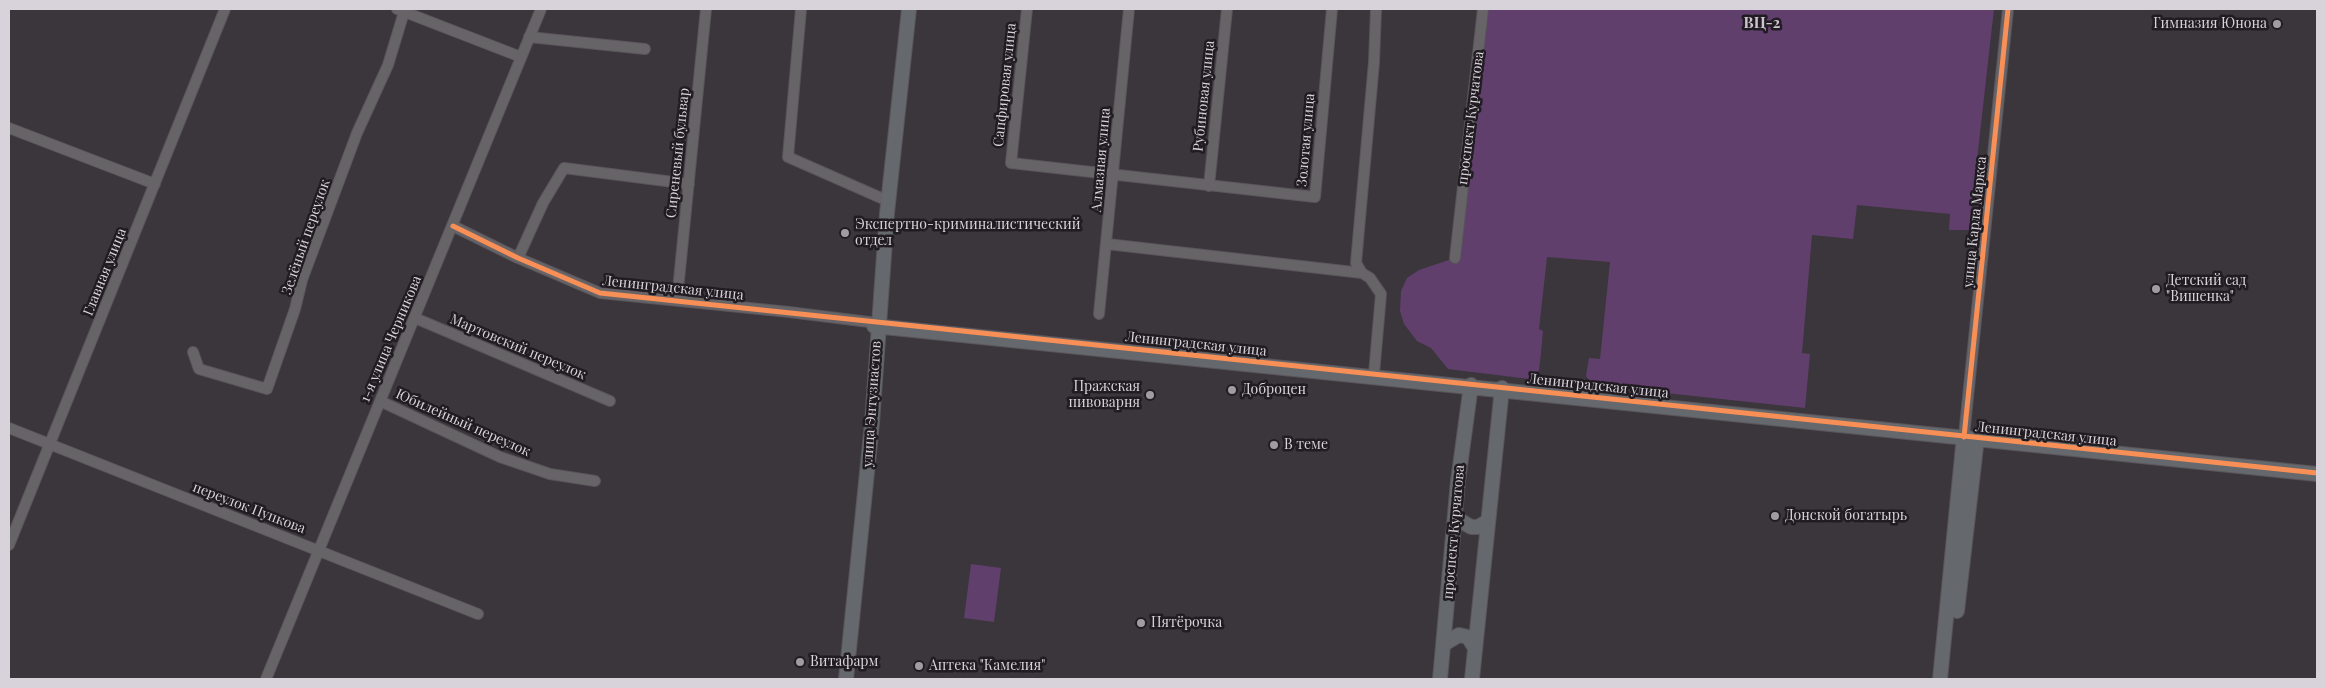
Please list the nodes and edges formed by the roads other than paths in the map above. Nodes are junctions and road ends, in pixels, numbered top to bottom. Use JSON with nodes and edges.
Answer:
{"nodes":[{"id":1,"x":225,"y":9,"type":"edge"},
{"id":2,"x":541,"y":9,"type":"edge"},
{"id":3,"x":706,"y":9,"type":"edge"},
{"id":4,"x":801,"y":9,"type":"edge"},
{"id":5,"x":909,"y":9,"type":"edge"},
{"id":6,"x":1027,"y":9,"type":"edge"},
{"id":7,"x":1129,"y":9,"type":"edge"},
{"id":8,"x":1226,"y":9,"type":"edge"},
{"id":9,"x":1332,"y":9,"type":"edge"},
{"id":10,"x":1376,"y":9,"type":"edge"},
{"id":11,"x":1483,"y":9,"type":"edge"},
{"id":12,"x":2008,"y":9,"type":"edge"},
{"id":13,"x":400,"y":10,"type":"edge"},
{"id":14,"x":529,"y":38,"type":"junction"},
{"id":15,"x":645,"y":49,"type":"dead end"},
{"id":16,"x":521,"y":57,"type":"junction"},
{"id":17,"x":9,"y":128,"type":"edge"},
{"id":18,"x":1114,"y":174,"type":"junction"},
{"id":19,"x":155,"y":184,"type":"junction"},
{"id":20,"x":689,"y":184,"type":"junction"},
{"id":21,"x":1209,"y":186,"type":"junction"},
{"id":22,"x":888,"y":201,"type":"junction"},
{"id":23,"x":453,"y":226,"type":"junction"},
{"id":24,"x":1107,"y":244,"type":"junction"},
{"id":25,"x":518,"y":258,"type":"junction"},
{"id":26,"x":1455,"y":258,"type":"dead end"},
{"id":27,"x":1362,"y":273,"type":"junction"},
{"id":28,"x":677,"y":300,"type":"junction"},
{"id":29,"x":1099,"y":314,"type":"dead end"},
{"id":30,"x":415,"y":318,"type":"junction"},
{"id":31,"x":876,"y":325,"type":"junction"},
{"id":32,"x":194,"y":352,"type":"dead end"},
{"id":33,"x":1374,"y":374,"type":"junction"},
{"id":34,"x":1471,"y":386,"type":"junction"},
{"id":35,"x":1502,"y":389,"type":"junction"},
{"id":36,"x":610,"y":401,"type":"dead end"},
{"id":37,"x":380,"y":402,"type":"junction"},
{"id":38,"x":9,"y":428,"type":"edge"},
{"id":39,"x":1970,"y":438,"type":"junction"},
{"id":40,"x":50,"y":446,"type":"junction"},
{"id":41,"x":2317,"y":474,"type":"edge"},
{"id":42,"x":595,"y":481,"type":"dead end"},
{"id":43,"x":1456,"y":516,"type":"junction"},
{"id":44,"x":1488,"y":521,"type":"junction"},
{"id":45,"x":9,"y":545,"type":"edge"},
{"id":46,"x":318,"y":549,"type":"junction"},
{"id":47,"x":478,"y":614,"type":"dead end"},
{"id":48,"x":1444,"y":644,"type":"junction"},
{"id":49,"x":1475,"y":648,"type":"junction"},
{"id":50,"x":266,"y":679,"type":"edge"},
{"id":51,"x":839,"y":679,"type":"edge"},
{"id":52,"x":846,"y":679,"type":"edge"},
{"id":53,"x":1440,"y":679,"type":"edge"},
{"id":54,"x":1472,"y":679,"type":"edge"},
{"id":55,"x":1940,"y":679,"type":"edge"},
{"id":56,"x":1949,"y":679,"type":"edge"}],
"edges":[{"from":1,"to":19,"type":"street","name":"Главная улица"},
{"from":2,"to":14,"type":"street","name":"1-я улица Черникова"},
{"from":3,"to":20,"type":"street","name":"Сиреневый бульвар"},
{"from":4,"to":22,"type":"street"},
{"from":5,"to":22,"type":"street","name":"улица Энтузиастов"},
{"from":6,"to":18,"type":"street","name":"Сапфировая улица"},
{"from":7,"to":18,"type":"street","name":"Алмазная улица"},
{"from":8,"to":21,"type":"street","name":"Рубиновая улица"},
{"from":9,"to":21,"type":"street","name":"Золотая улица"},
{"from":10,"to":27,"type":"street"},
{"from":11,"to":26,"type":"street","name":"проспект Курчатова"},
{"from":12,"to":39,"type":"street","name":"улица Карла Маркса"},
{"from":13,"to":16,"type":"street"},
{"from":13,"to":32,"type":"street","name":"Зелёный переулок"},
{"from":14,"to":15,"type":"street"},
{"from":14,"to":16,"type":"street","name":"1-я улица Черникова"},
{"from":16,"to":23,"type":"street","name":"1-я улица Черникова"},
{"from":17,"to":19,"type":"street"},
{"from":18,"to":21,"type":"street"},
{"from":18,"to":24,"type":"street","name":"Алмазная улица"},
{"from":19,"to":40,"type":"street","name":"Главная улица"},
{"from":20,"to":25,"type":"street"},
{"from":20,"to":28,"type":"street","name":"Сиреневый бульвар"},
{"from":22,"to":31,"type":"street","name":"улица Энтузиастов"},
{"from":23,"to":25,"type":"street","name":"Ленинградская улица"},
{"from":23,"to":30,"type":"street","name":"1-я улица Черникова"},
{"from":24,"to":27,"type":"street"},
{"from":24,"to":29,"type":"street","name":"Алмазная улица"},
{"from":25,"to":28,"type":"street","name":"Ленинградская улица"},
{"from":27,"to":33,"type":"street"},
{"from":28,"to":31,"type":"street","name":"Ленинградская улица"},
{"from":30,"to":36,"type":"street","name":"Мартовский переулок"},
{"from":30,"to":37,"type":"street","name":"1-я улица Черникова"},
{"from":31,"to":33,"type":"street","name":"Ленинградская улица"},
{"from":31,"to":34,"type":"street"},
{"from":31,"to":51,"type":"street"},
{"from":31,"to":52,"type":"street","name":"улица Энтузиастов"},
{"from":33,"to":34,"type":"street","name":"Ленинградская улица"},
{"from":34,"to":35,"type":"street","name":"Ленинградская улица"},
{"from":34,"to":43,"type":"street","name":"проспект Курчатова"},
{"from":35,"to":39,"type":"street","name":"Ленинградская улица"},
{"from":35,"to":44,"type":"street"},
{"from":37,"to":42,"type":"street","name":"Юбилейный переулок"},
{"from":37,"to":46,"type":"street","name":"1-я улица Черникова"},
{"from":38,"to":40,"type":"street","name":"переулок Пупкова"},
{"from":39,"to":41,"type":"street","name":"Ленинградская улица"},
{"from":39,"to":55,"type":"street","name":"улица Карла Маркса"},
{"from":39,"to":56,"type":"street","name":"улица Карла Маркса"},
{"from":40,"to":45,"type":"street","name":"Главная улица"},
{"from":40,"to":46,"type":"street","name":"переулок Пупкова"},
{"from":43,"to":44,"type":"street"},
{"from":43,"to":48,"type":"street","name":"проспект Курчатова"},
{"from":44,"to":49,"type":"street"},
{"from":46,"to":47,"type":"street","name":"переулок Пупкова"},
{"from":46,"to":50,"type":"street","name":"1-я улица Черникова"},
{"from":48,"to":49,"type":"street"},
{"from":48,"to":53,"type":"street","name":"проспект Курчатова"},
{"from":49,"to":54,"type":"street"}]}
